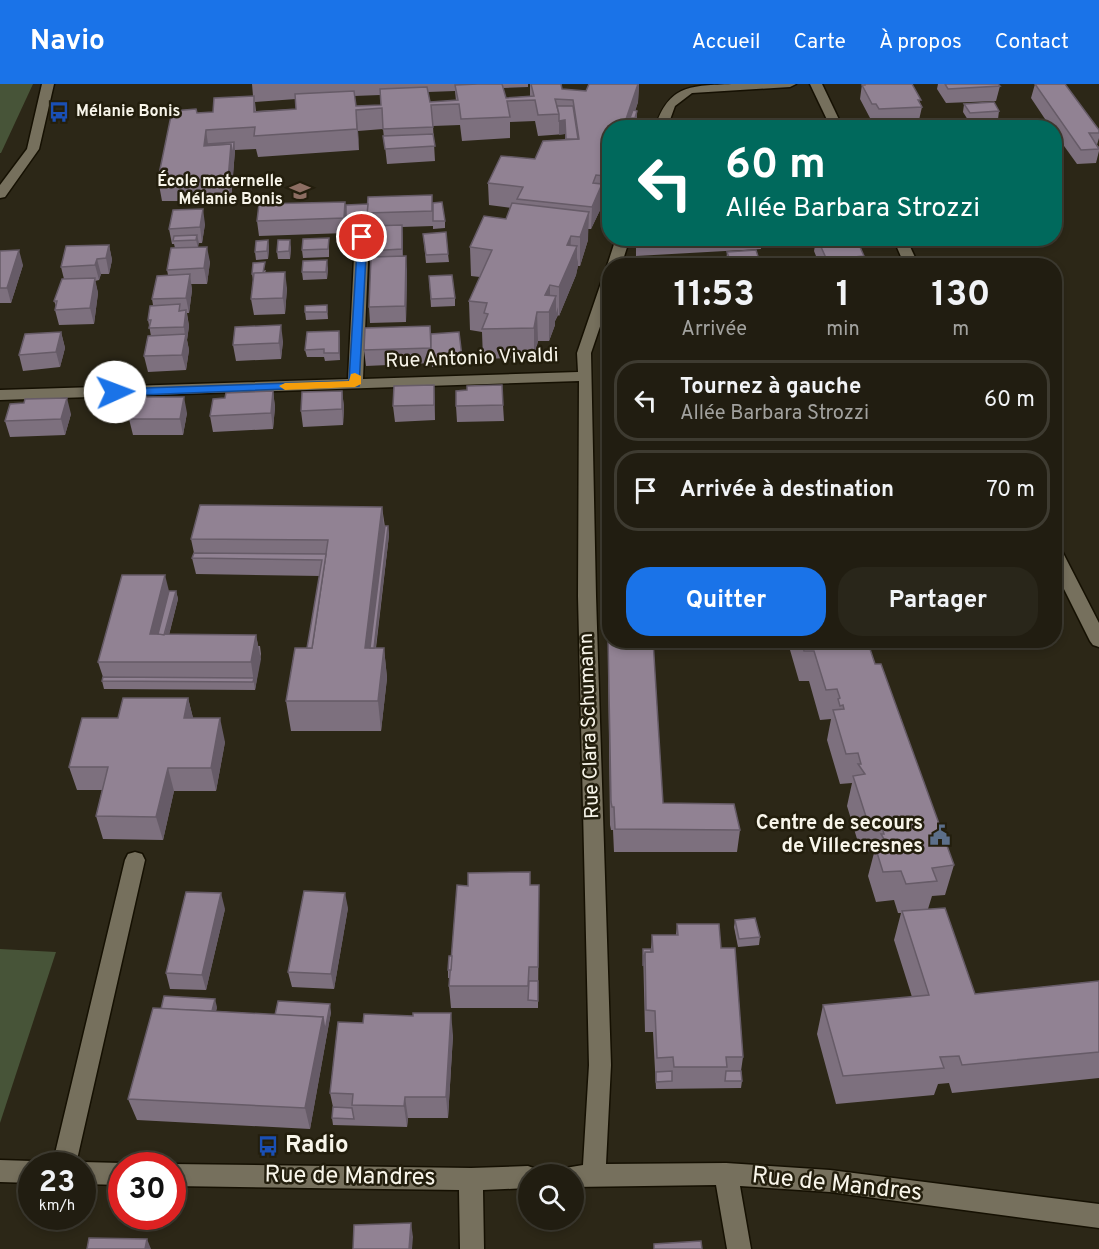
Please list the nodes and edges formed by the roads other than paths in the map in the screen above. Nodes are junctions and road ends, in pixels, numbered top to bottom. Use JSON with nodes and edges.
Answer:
{"nodes":[{"id":1,"x":48,"y":84,"type":"edge"},
{"id":2,"x":790,"y":84,"type":"edge"},
{"id":3,"x":816,"y":84,"type":"edge"},
{"id":4,"x":664,"y":120,"type":"edge"},
{"id":5,"x":833,"y":120,"type":"edge"},
{"id":6,"x":0,"y":194,"type":"edge"},
{"id":7,"x":362,"y":237,"type":"dead end"},
{"id":8,"x":602,"y":300,"type":"edge"},
{"id":9,"x":586,"y":376,"type":"junction"},
{"id":10,"x":355,"y":384,"type":"junction"},
{"id":11,"x":0,"y":395,"type":"edge"},
{"id":12,"x":1062,"y":567,"type":"edge"},
{"id":13,"x":1099,"y":641,"type":"edge"},
{"id":14,"x":135,"y":860,"type":"dead end"},
{"id":15,"x":67,"y":1152,"type":"edge"},
{"id":16,"x":584,"y":1169,"type":"edge"},
{"id":17,"x":0,"y":1171,"type":"edge"},
{"id":18,"x":18,"y":1172,"type":"edge"},
{"id":19,"x":726,"y":1174,"type":"junction"},
{"id":20,"x":186,"y":1175,"type":"edge"},
{"id":21,"x":584,"y":1176,"type":"edge"},
{"id":22,"x":518,"y":1178,"type":"edge"},
{"id":23,"x":471,"y":1179,"type":"junction"},
{"id":24,"x":1099,"y":1216,"type":"edge"},
{"id":25,"x":472,"y":1249,"type":"edge"},
{"id":26,"x":739,"y":1249,"type":"edge"}],
"edges":[{"from":1,"to":6,"type":"street"},
{"from":2,"to":4,"type":"street"},
{"from":3,"to":5,"type":"street"},
{"from":7,"to":10,"type":"street"},
{"from":8,"to":9,"type":"street","name":"Rue Clara Schumann"},
{"from":9,"to":10,"type":"street","name":"Rue Antonio Vivaldi"},
{"from":9,"to":16,"type":"street","name":"Rue Clara Schumann"},
{"from":10,"to":11,"type":"street","name":"Rue Antonio Vivaldi"},
{"from":12,"to":13,"type":"street"},
{"from":14,"to":15,"type":"street"},
{"from":17,"to":18,"type":"street"},
{"from":19,"to":21,"type":"street","name":"Rue de Mandres"},
{"from":19,"to":24,"type":"street","name":"Rue de Mandres"},
{"from":19,"to":26,"type":"street"},
{"from":20,"to":23,"type":"street","name":"Rue de Mandres"},
{"from":22,"to":23,"type":"street","name":"Rue de Mandres"},
{"from":23,"to":25,"type":"street"}]}
